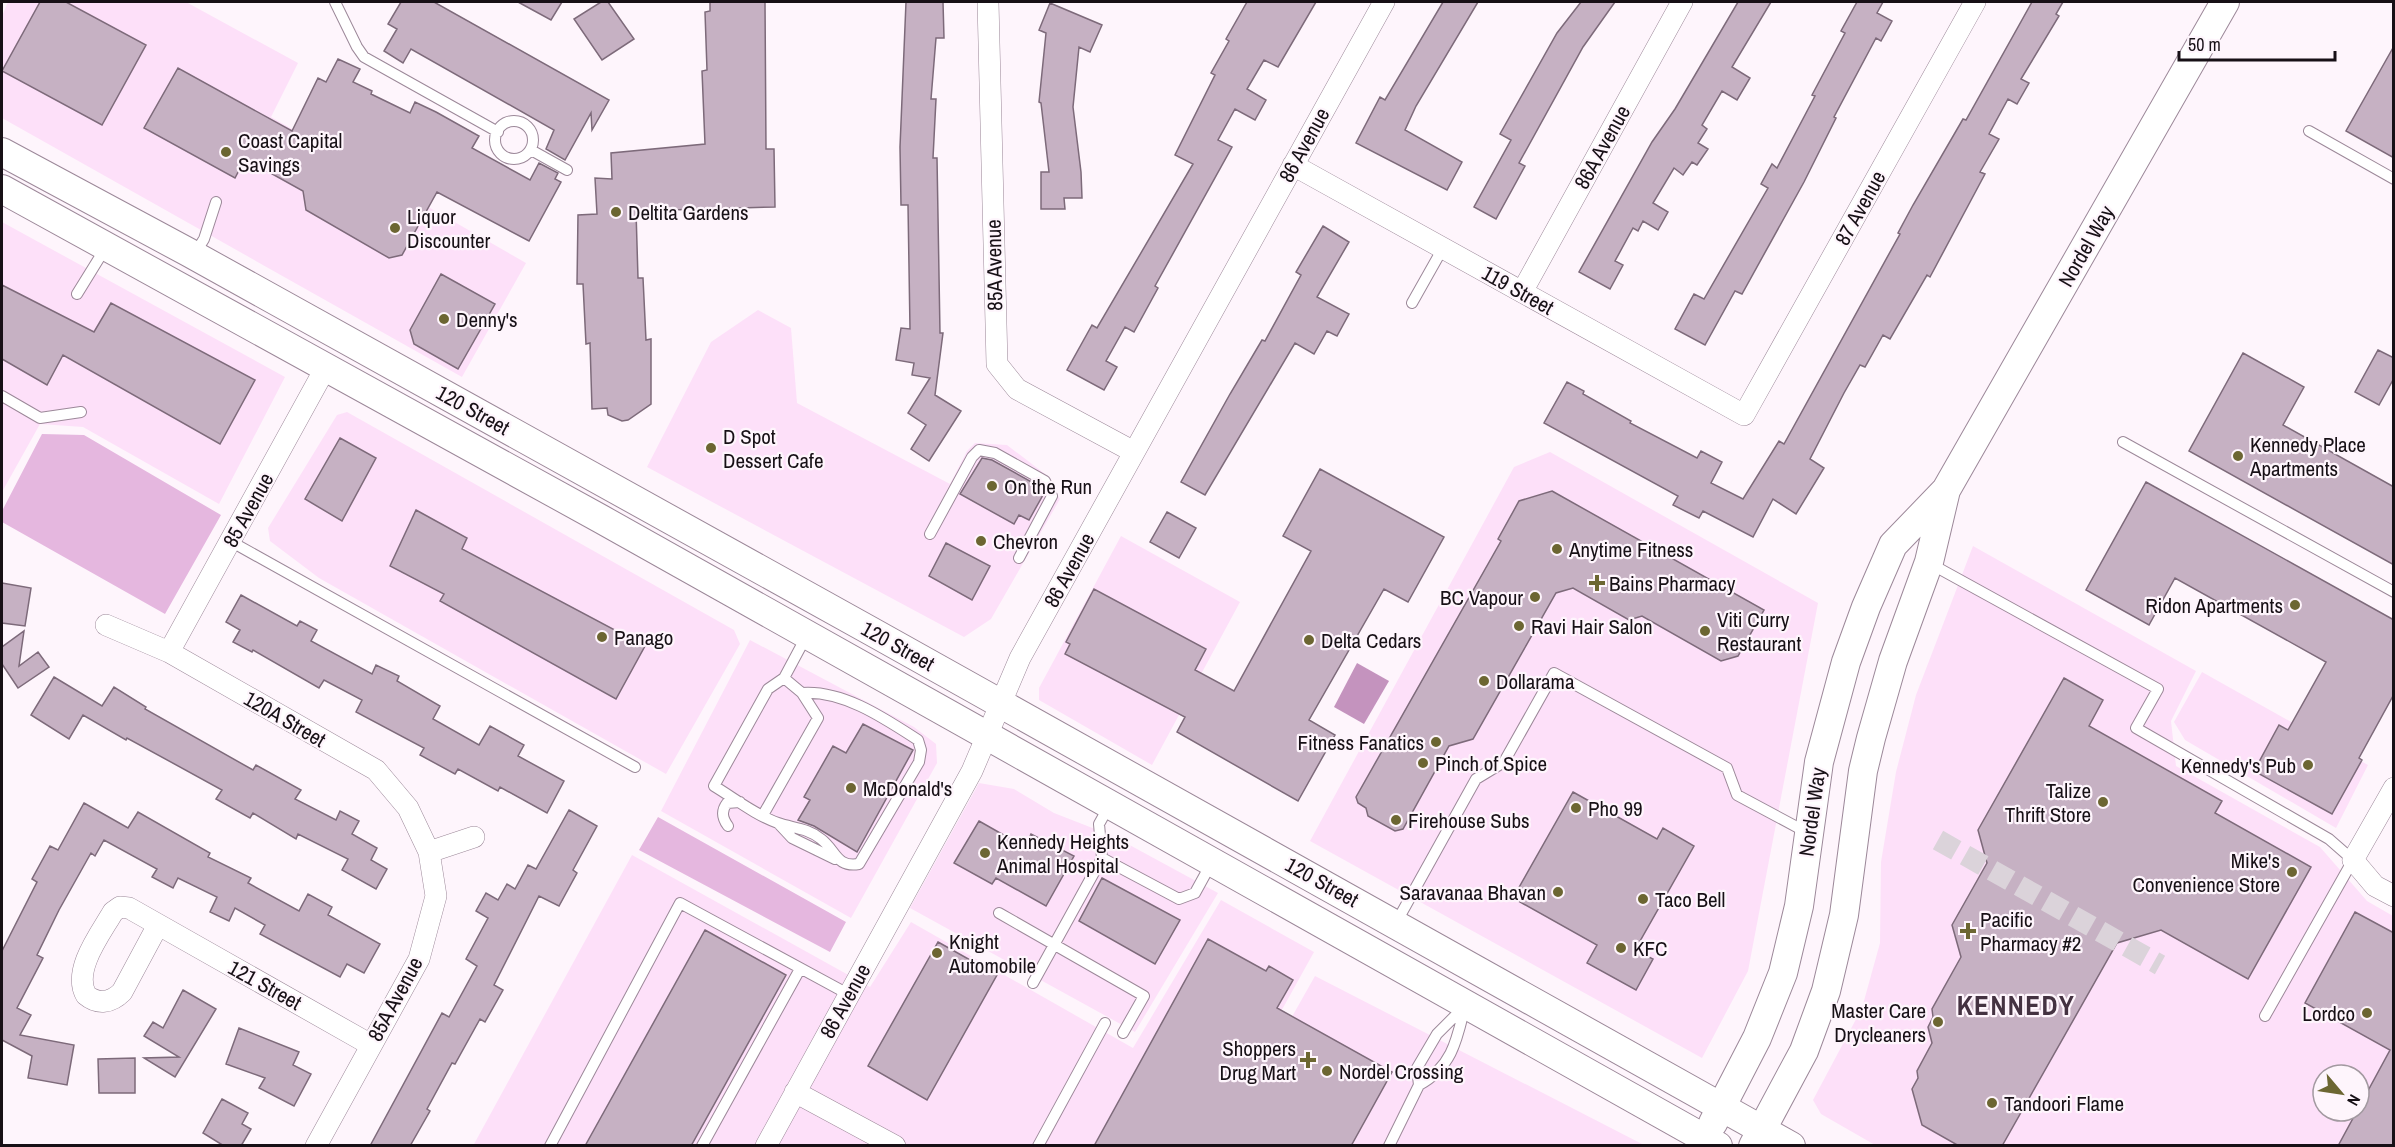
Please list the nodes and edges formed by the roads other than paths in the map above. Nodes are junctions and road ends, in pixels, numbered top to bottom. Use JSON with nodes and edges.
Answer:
{"nodes":[{"id":1,"x":335,"y":2,"type":"edge"},
{"id":2,"x":988,"y":2,"type":"edge"},
{"id":3,"x":1384,"y":2,"type":"edge"},
{"id":4,"x":1683,"y":2,"type":"edge"},
{"id":5,"x":1975,"y":2,"type":"edge"},
{"id":6,"x":2225,"y":2,"type":"edge"},
{"id":7,"x":498,"y":132,"type":"junction"},
{"id":8,"x":2309,"y":132,"type":"dead end"},
{"id":9,"x":531,"y":150,"type":"junction"},
{"id":10,"x":2,"y":152,"type":"edge"},
{"id":11,"x":1293,"y":165,"type":"junction"},
{"id":12,"x":567,"y":170,"type":"dead end"},
{"id":13,"x":2394,"y":178,"type":"edge"},
{"id":14,"x":2,"y":189,"type":"edge"},
{"id":15,"x":216,"y":202,"type":"dead end"},
{"id":16,"x":106,"y":247,"type":"junction"},
{"id":17,"x":1443,"y":248,"type":"junction"},
{"id":18,"x":194,"y":255,"type":"junction"},
{"id":19,"x":1522,"y":292,"type":"junction"},
{"id":20,"x":77,"y":294,"type":"dead end"},
{"id":21,"x":1412,"y":303,"type":"dead end"},
{"id":22,"x":326,"y":367,"type":"junction"},
{"id":23,"x":2,"y":396,"type":"edge"},
{"id":24,"x":81,"y":412,"type":"dead end"},
{"id":25,"x":481,"y":415,"type":"junction"},
{"id":26,"x":1744,"y":415,"type":"joint"},
{"id":27,"x":2123,"y":442,"type":"dead end"},
{"id":28,"x":1134,"y":452,"type":"junction"},
{"id":29,"x":1946,"y":490,"type":"junction"},
{"id":30,"x":930,"y":534,"type":"dead end"},
{"id":31,"x":230,"y":541,"type":"junction"},
{"id":32,"x":1019,"y":558,"type":"dead end"},
{"id":33,"x":1929,"y":562,"type":"junction"},
{"id":34,"x":2394,"y":592,"type":"edge"},
{"id":35,"x":106,"y":625,"type":"dead end"},
{"id":36,"x":807,"y":635,"type":"junction"},
{"id":37,"x":168,"y":652,"type":"junction"},
{"id":38,"x":784,"y":678,"type":"junction"},
{"id":39,"x":802,"y":693,"type":"junction"},
{"id":40,"x":1000,"y":702,"type":"junction"},
{"id":41,"x":987,"y":734,"type":"junction"},
{"id":42,"x":635,"y":767,"type":"dead end"},
{"id":43,"x":2394,"y":788,"type":"edge"},
{"id":44,"x":740,"y":802,"type":"junction"},
{"id":45,"x":1110,"y":803,"type":"junction"},
{"id":46,"x":763,"y":815,"type":"junction"},
{"id":47,"x":728,"y":826,"type":"dead end"},
{"id":48,"x":1808,"y":833,"type":"junction"},
{"id":49,"x":474,"y":837,"type":"dead end"},
{"id":50,"x":429,"y":852,"type":"junction"},
{"id":51,"x":1102,"y":858,"type":"junction"},
{"id":52,"x":1213,"y":860,"type":"junction"},
{"id":53,"x":2353,"y":861,"type":"junction"},
{"id":54,"x":2394,"y":896,"type":"edge"},
{"id":55,"x":1285,"y":903,"type":"junction"},
{"id":56,"x":999,"y":913,"type":"dead end"},
{"id":57,"x":1396,"y":923,"type":"junction"},
{"id":58,"x":158,"y":925,"type":"dead end"},
{"id":59,"x":1054,"y":945,"type":"junction"},
{"id":60,"x":800,"y":969,"type":"junction"},
{"id":61,"x":1033,"y":983,"type":"dead end"},
{"id":62,"x":848,"y":994,"type":"junction"},
{"id":63,"x":1465,"y":1006,"type":"junction"},
{"id":64,"x":2265,"y":1016,"type":"dead end"},
{"id":65,"x":1106,"y":1023,"type":"dead end"},
{"id":66,"x":1123,"y":1033,"type":"dead end"},
{"id":67,"x":371,"y":1045,"type":"junction"},
{"id":68,"x":1419,"y":1085,"type":"junction"},
{"id":69,"x":795,"y":1092,"type":"junction"},
{"id":70,"x":1722,"y":1106,"type":"junction"},
{"id":71,"x":1757,"y":1137,"type":"edge"},
{"id":72,"x":1708,"y":1143,"type":"edge"},
{"id":73,"x":316,"y":1146,"type":"edge"},
{"id":74,"x":550,"y":1146,"type":"edge"},
{"id":75,"x":702,"y":1146,"type":"edge"},
{"id":76,"x":766,"y":1146,"type":"edge"},
{"id":77,"x":895,"y":1146,"type":"edge"},
{"id":78,"x":1038,"y":1146,"type":"edge"},
{"id":79,"x":1389,"y":1146,"type":"edge"},
{"id":80,"x":1791,"y":1146,"type":"edge"}],
"edges":[{"from":1,"to":7,"type":"lane"},
{"from":2,"to":28,"type":"street","name":"85A Avenue"},
{"from":3,"to":11,"type":"street","name":"86 Avenue"},
{"from":4,"to":19,"type":"street","name":"86A Avenue"},
{"from":5,"to":26,"type":"street","name":"87 Avenue"},
{"from":6,"to":29,"type":"main road","name":"Nordel Way"},
{"from":7,"to":9,"type":"lane"},
{"from":7,"to":9,"type":"lane"},
{"from":8,"to":13,"type":"lane"},
{"from":9,"to":12,"type":"lane"},
{"from":10,"to":18,"type":"main road","name":"120 Street"},
{"from":11,"to":17,"type":"street","name":"119 Street"},
{"from":11,"to":28,"type":"street","name":"86 Avenue"},
{"from":14,"to":16,"type":"main road","name":"120 Street"},
{"from":15,"to":18,"type":"lane"},
{"from":16,"to":20,"type":"lane"},
{"from":16,"to":22,"type":"main road","name":"120 Street"},
{"from":17,"to":19,"type":"street","name":"119 Street"},
{"from":17,"to":21,"type":"lane"},
{"from":18,"to":25,"type":"main road","name":"120 Street"},
{"from":19,"to":26,"type":"street","name":"119 Street"},
{"from":22,"to":25,"type":"main road"},
{"from":22,"to":31,"type":"street","name":"85 Avenue"},
{"from":22,"to":36,"type":"main road","name":"120 Street"},
{"from":23,"to":24,"type":"lane"},
{"from":25,"to":40,"type":"main road","name":"120 Street"},
{"from":27,"to":34,"type":"lane"},
{"from":28,"to":40,"type":"street","name":"86 Avenue"},
{"from":29,"to":33,"type":"main road","name":"Nordel Way"},
{"from":29,"to":48,"type":"main road","name":"Nordel Way"},
{"from":30,"to":32,"type":"lane"},
{"from":31,"to":37,"type":"street","name":"85 Avenue"},
{"from":31,"to":42,"type":"lane"},
{"from":33,"to":53,"type":"lane"},
{"from":33,"to":71,"type":"main road","name":"Nordel Way"},
{"from":35,"to":37,"type":"street","name":"120A Street"},
{"from":36,"to":38,"type":"lane"},
{"from":36,"to":41,"type":"main road","name":"120 Street"},
{"from":37,"to":50,"type":"street","name":"120A Street"},
{"from":38,"to":39,"type":"lane"},
{"from":38,"to":44,"type":"lane"},
{"from":39,"to":46,"type":"lane"},
{"from":39,"to":46,"type":"lane"},
{"from":40,"to":41,"type":"street","name":"86 Avenue"},
{"from":40,"to":57,"type":"main road","name":"120 Street"},
{"from":41,"to":45,"type":"main road","name":"120 Street"},
{"from":41,"to":62,"type":"street","name":"86 Avenue"},
{"from":43,"to":53,"type":"street"},
{"from":44,"to":46,"type":"lane"},
{"from":44,"to":47,"type":"lane"},
{"from":45,"to":51,"type":"lane"},
{"from":45,"to":52,"type":"main road","name":"120 Street"},
{"from":48,"to":57,"type":"lane"},
{"from":48,"to":70,"type":"main road","name":"Nordel Way"},
{"from":49,"to":50,"type":"street"},
{"from":50,"to":67,"type":"street","name":"85A Avenue"},
{"from":51,"to":52,"type":"lane"},
{"from":51,"to":59,"type":"lane"},
{"from":52,"to":55,"type":"main road","name":"120 Street"},
{"from":53,"to":54,"type":"street"},
{"from":53,"to":64,"type":"lane"},
{"from":55,"to":57,"type":"main road"},
{"from":55,"to":63,"type":"main road","name":"120 Street"},
{"from":56,"to":59,"type":"lane"},
{"from":57,"to":70,"type":"main road","name":"120 Street"},
{"from":58,"to":67,"type":"street","name":"121 Street"},
{"from":59,"to":61,"type":"lane"},
{"from":59,"to":66,"type":"lane"},
{"from":60,"to":62,"type":"lane"},
{"from":60,"to":74,"type":"lane"},
{"from":60,"to":75,"type":"lane"},
{"from":62,"to":69,"type":"street","name":"86 Avenue"},
{"from":63,"to":68,"type":"lane"},
{"from":63,"to":68,"type":"lane"},
{"from":63,"to":72,"type":"main road","name":"120 Street"},
{"from":65,"to":78,"type":"lane"},
{"from":67,"to":73,"type":"street","name":"85A Avenue"},
{"from":68,"to":79,"type":"lane"},
{"from":69,"to":76,"type":"street","name":"86 Avenue"},
{"from":69,"to":77,"type":"street"},
{"from":70,"to":71,"type":"main road","name":"120 Street"},
{"from":70,"to":72,"type":"main road","name":"Nordel Way"},
{"from":71,"to":80,"type":"main road","name":"120 Street"}]}
